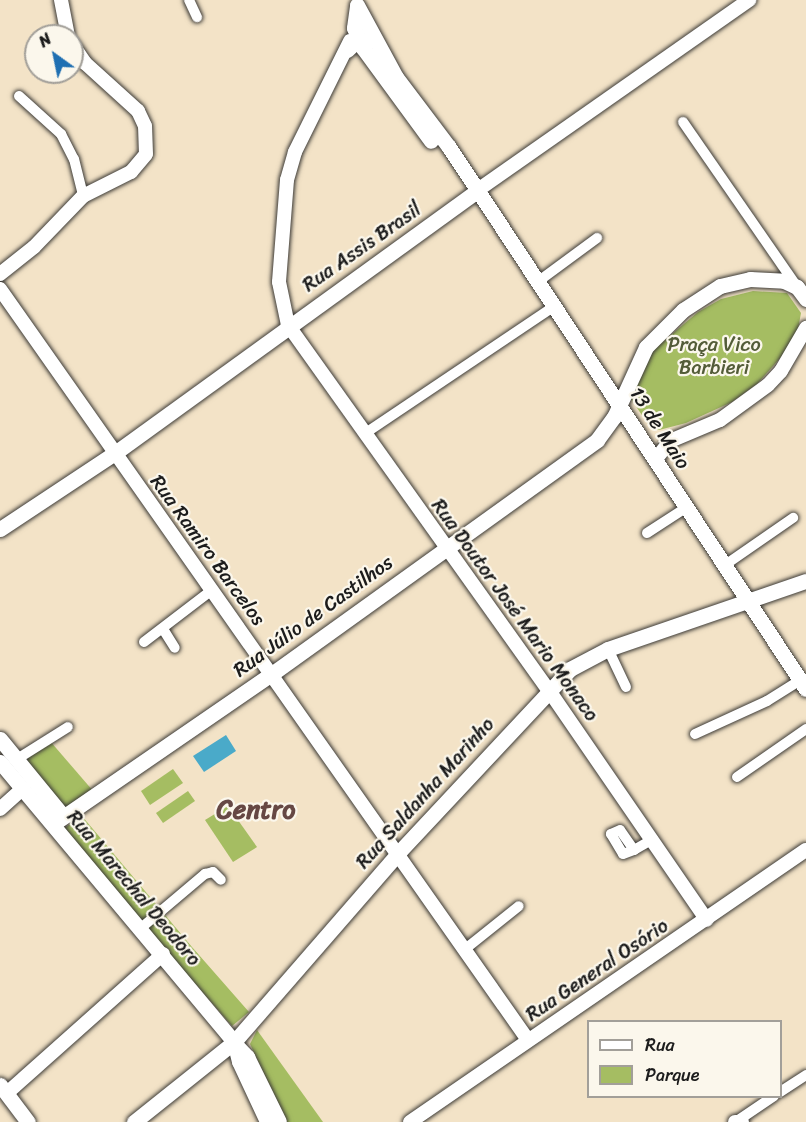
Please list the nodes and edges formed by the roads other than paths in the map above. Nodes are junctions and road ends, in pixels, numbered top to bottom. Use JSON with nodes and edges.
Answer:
{"nodes":[{"id":1,"x":61,"y":0,"type":"edge"},
{"id":2,"x":189,"y":0,"type":"edge"},
{"id":3,"x":749,"y":0,"type":"edge"},
{"id":4,"x":357,"y":2,"type":"edge"},
{"id":5,"x":196,"y":17,"type":"dead end"},
{"id":6,"x":66,"y":24,"type":"edge"},
{"id":7,"x":357,"y":34,"type":"junction"},
{"id":8,"x":347,"y":50,"type":"joint"},
{"id":9,"x":84,"y":62,"type":"edge"},
{"id":10,"x":396,"y":76,"type":"junction"},
{"id":11,"x":19,"y":96,"type":"dead end"},
{"id":12,"x":683,"y":122,"type":"dead end"},
{"id":13,"x":476,"y":192,"type":"junction"},
{"id":14,"x":83,"y":196,"type":"junction"},
{"id":15,"x":597,"y":238,"type":"dead end"},
{"id":16,"x":0,"y":274,"type":"edge"},
{"id":17,"x":536,"y":283,"type":"junction"},
{"id":18,"x":0,"y":290,"type":"edge"},
{"id":19,"x":803,"y":295,"type":"edge"},
{"id":20,"x":553,"y":307,"type":"junction"},
{"id":21,"x":288,"y":326,"type":"junction"},
{"id":22,"x":806,"y":328,"type":"edge"},
{"id":23,"x":620,"y":404,"type":"junction"},
{"id":24,"x":638,"y":433,"type":"junction"},
{"id":25,"x":364,"y":434,"type":"junction"},
{"id":26,"x":597,"y":440,"type":"junction"},
{"id":27,"x":115,"y":453,"type":"junction"},
{"id":28,"x":656,"y":459,"type":"junction"},
{"id":29,"x":687,"y":507,"type":"junction"},
{"id":30,"x":793,"y":518,"type":"dead end"},
{"id":31,"x":0,"y":529,"type":"edge"},
{"id":32,"x":647,"y":533,"type":"dead end"},
{"id":33,"x":445,"y":546,"type":"junction"},
{"id":34,"x":725,"y":565,"type":"junction"},
{"id":35,"x":806,"y":581,"type":"edge"},
{"id":36,"x":212,"y":590,"type":"junction"},
{"id":37,"x":748,"y":600,"type":"junction"},
{"id":38,"x":163,"y":629,"type":"junction"},
{"id":39,"x":144,"y":642,"type":"dead end"},
{"id":40,"x":175,"y":648,"type":"dead end"},
{"id":41,"x":608,"y":649,"type":"junction"},
{"id":42,"x":273,"y":673,"type":"junction"},
{"id":43,"x":803,"y":684,"type":"edge"},
{"id":44,"x":626,"y":687,"type":"dead end"},
{"id":45,"x":548,"y":689,"type":"junction"},
{"id":46,"x":68,"y":726,"type":"dead end"},
{"id":47,"x":806,"y":729,"type":"edge"},
{"id":48,"x":695,"y":734,"type":"dead end"},
{"id":49,"x":0,"y":739,"type":"edge"},
{"id":50,"x":17,"y":759,"type":"junction"},
{"id":51,"x":0,"y":762,"type":"edge"},
{"id":52,"x":737,"y":777,"type":"dead end"},
{"id":53,"x":23,"y":788,"type":"junction"},
{"id":54,"x":0,"y":809,"type":"edge"},
{"id":55,"x":58,"y":820,"type":"junction"},
{"id":56,"x":653,"y":839,"type":"junction"},
{"id":57,"x":634,"y":850,"type":"dead end"},
{"id":58,"x":806,"y":850,"type":"edge"},
{"id":59,"x":399,"y":852,"type":"junction"},
{"id":60,"x":220,"y":879,"type":"dead end"},
{"id":61,"x":519,"y":906,"type":"dead end"},
{"id":62,"x":707,"y":920,"type":"junction"},
{"id":63,"x":141,"y":928,"type":"junction"},
{"id":64,"x":464,"y":950,"type":"junction"},
{"id":65,"x":163,"y":954,"type":"junction"},
{"id":66,"x":528,"y":1040,"type":"junction"},
{"id":67,"x":239,"y":1047,"type":"junction"},
{"id":68,"x":806,"y":1075,"type":"edge"},
{"id":69,"x":782,"y":1091,"type":"edge"},
{"id":70,"x":2,"y":1092,"type":"edge"},
{"id":71,"x":771,"y":1098,"type":"edge"},
{"id":72,"x":739,"y":1121,"type":"edge"},
{"id":73,"x":28,"y":1122,"type":"edge"},
{"id":74,"x":134,"y":1122,"type":"edge"},
{"id":75,"x":267,"y":1122,"type":"edge"},
{"id":76,"x":280,"y":1122,"type":"edge"},
{"id":77,"x":410,"y":1122,"type":"edge"}],
"edges":[{"from":1,"to":6,"type":"street"},
{"from":2,"to":5,"type":"street"},
{"from":3,"to":13,"type":"street","name":"Rua Assis Brasil"},
{"from":4,"to":7,"type":"main road"},
{"from":4,"to":10,"type":"main road","name":"13 de Maio"},
{"from":7,"to":8,"type":"main road"},
{"from":7,"to":10,"type":"main road"},
{"from":7,"to":13,"type":"main road","name":"13 de Maio"},
{"from":8,"to":21,"type":"street"},
{"from":9,"to":14,"type":"street"},
{"from":10,"to":13,"type":"main road","name":"13 de Maio"},
{"from":11,"to":14,"type":"street"},
{"from":12,"to":19,"type":"street"},
{"from":13,"to":17,"type":"main road","name":"13 de Maio"},
{"from":13,"to":21,"type":"main road","name":"Rua Assis Brasil"},
{"from":14,"to":16,"type":"street"},
{"from":15,"to":17,"type":"street"},
{"from":17,"to":20,"type":"main road","name":"13 de Maio"},
{"from":18,"to":27,"type":"street","name":"Rua Ramiro Barcelos"},
{"from":19,"to":23,"type":"main road","name":"Rua Júlio de Castilhos"},
{"from":20,"to":23,"type":"main road","name":"13 de Maio"},
{"from":20,"to":25,"type":"street"},
{"from":21,"to":25,"type":"street","name":"Rua Doutor José Mario Monaco"},
{"from":21,"to":27,"type":"main road","name":"Rua Assis Brasil"},
{"from":22,"to":28,"type":"street"},
{"from":23,"to":24,"type":"main road","name":"13 de Maio"},
{"from":23,"to":26,"type":"main road","name":"Rua Júlio de Castilhos"},
{"from":24,"to":26,"type":"main road","name":"Rua Júlio de Castilhos"},
{"from":24,"to":28,"type":"main road","name":"13 de Maio"},
{"from":25,"to":33,"type":"street","name":"Rua Doutor José Mario Monaco"},
{"from":26,"to":33,"type":"main road","name":"Rua Júlio de Castilhos"},
{"from":27,"to":31,"type":"main road","name":"Rua Assis Brasil"},
{"from":27,"to":36,"type":"street","name":"Rua Ramiro Barcelos"},
{"from":28,"to":29,"type":"main road","name":"13 de Maio"},
{"from":29,"to":32,"type":"street"},
{"from":29,"to":34,"type":"main road","name":"13 de Maio"},
{"from":30,"to":34,"type":"street"},
{"from":33,"to":42,"type":"main road","name":"Rua Júlio de Castilhos"},
{"from":33,"to":45,"type":"street","name":"Rua Doutor José Mario Monaco"},
{"from":34,"to":37,"type":"main road","name":"13 de Maio"},
{"from":35,"to":37,"type":"main road","name":"Rua Saldanha Marinho"},
{"from":36,"to":38,"type":"street"},
{"from":36,"to":42,"type":"street","name":"Rua Ramiro Barcelos"},
{"from":37,"to":41,"type":"main road","name":"Rua Saldanha Marinho"},
{"from":37,"to":43,"type":"main road","name":"13 de Maio"},
{"from":38,"to":39,"type":"street"},
{"from":38,"to":40,"type":"street"},
{"from":41,"to":44,"type":"street"},
{"from":41,"to":45,"type":"main road","name":"Rua Saldanha Marinho"},
{"from":42,"to":55,"type":"main road","name":"Rua Júlio de Castilhos"},
{"from":42,"to":59,"type":"street","name":"Rua Ramiro Barcelos"},
{"from":43,"to":48,"type":"street"},
{"from":45,"to":56,"type":"street","name":"Rua Doutor José Mario Monaco"},
{"from":45,"to":59,"type":"main road","name":"Rua Saldanha Marinho"},
{"from":46,"to":50,"type":"street"},
{"from":47,"to":52,"type":"street"},
{"from":49,"to":50,"type":"main road","name":"Rua Marechal Deodoro"},
{"from":50,"to":55,"type":"main road","name":"Rua Marechal Deodoro"},
{"from":51,"to":53,"type":"main road","name":"Rua Marechal Deodoro"},
{"from":53,"to":54,"type":"street"},
{"from":53,"to":55,"type":"main road","name":"Rua Marechal Deodoro"},
{"from":55,"to":63,"type":"main road","name":"Rua Marechal Deodoro"},
{"from":56,"to":57,"type":"street"},
{"from":56,"to":62,"type":"street","name":"Rua Doutor José Mario Monaco"},
{"from":58,"to":62,"type":"street","name":"Rua General Osório"},
{"from":59,"to":64,"type":"street","name":"Rua Ramiro Barcelos"},
{"from":59,"to":67,"type":"main road","name":"Rua Saldanha Marinho"},
{"from":60,"to":63,"type":"street"},
{"from":61,"to":64,"type":"street"},
{"from":62,"to":66,"type":"street","name":"Rua General Osório"},
{"from":63,"to":65,"type":"main road","name":"Rua Marechal Deodoro"},
{"from":64,"to":66,"type":"street","name":"Rua Ramiro Barcelos"},
{"from":65,"to":67,"type":"main road","name":"Rua Marechal Deodoro"},
{"from":65,"to":70,"type":"street"},
{"from":66,"to":77,"type":"street","name":"Rua General Osório"},
{"from":67,"to":74,"type":"main road","name":"Rua Saldanha Marinho"},
{"from":67,"to":75,"type":"street"},
{"from":67,"to":76,"type":"street"},
{"from":68,"to":69,"type":"street"},
{"from":70,"to":73,"type":"main road"},
{"from":71,"to":72,"type":"street"}]}
